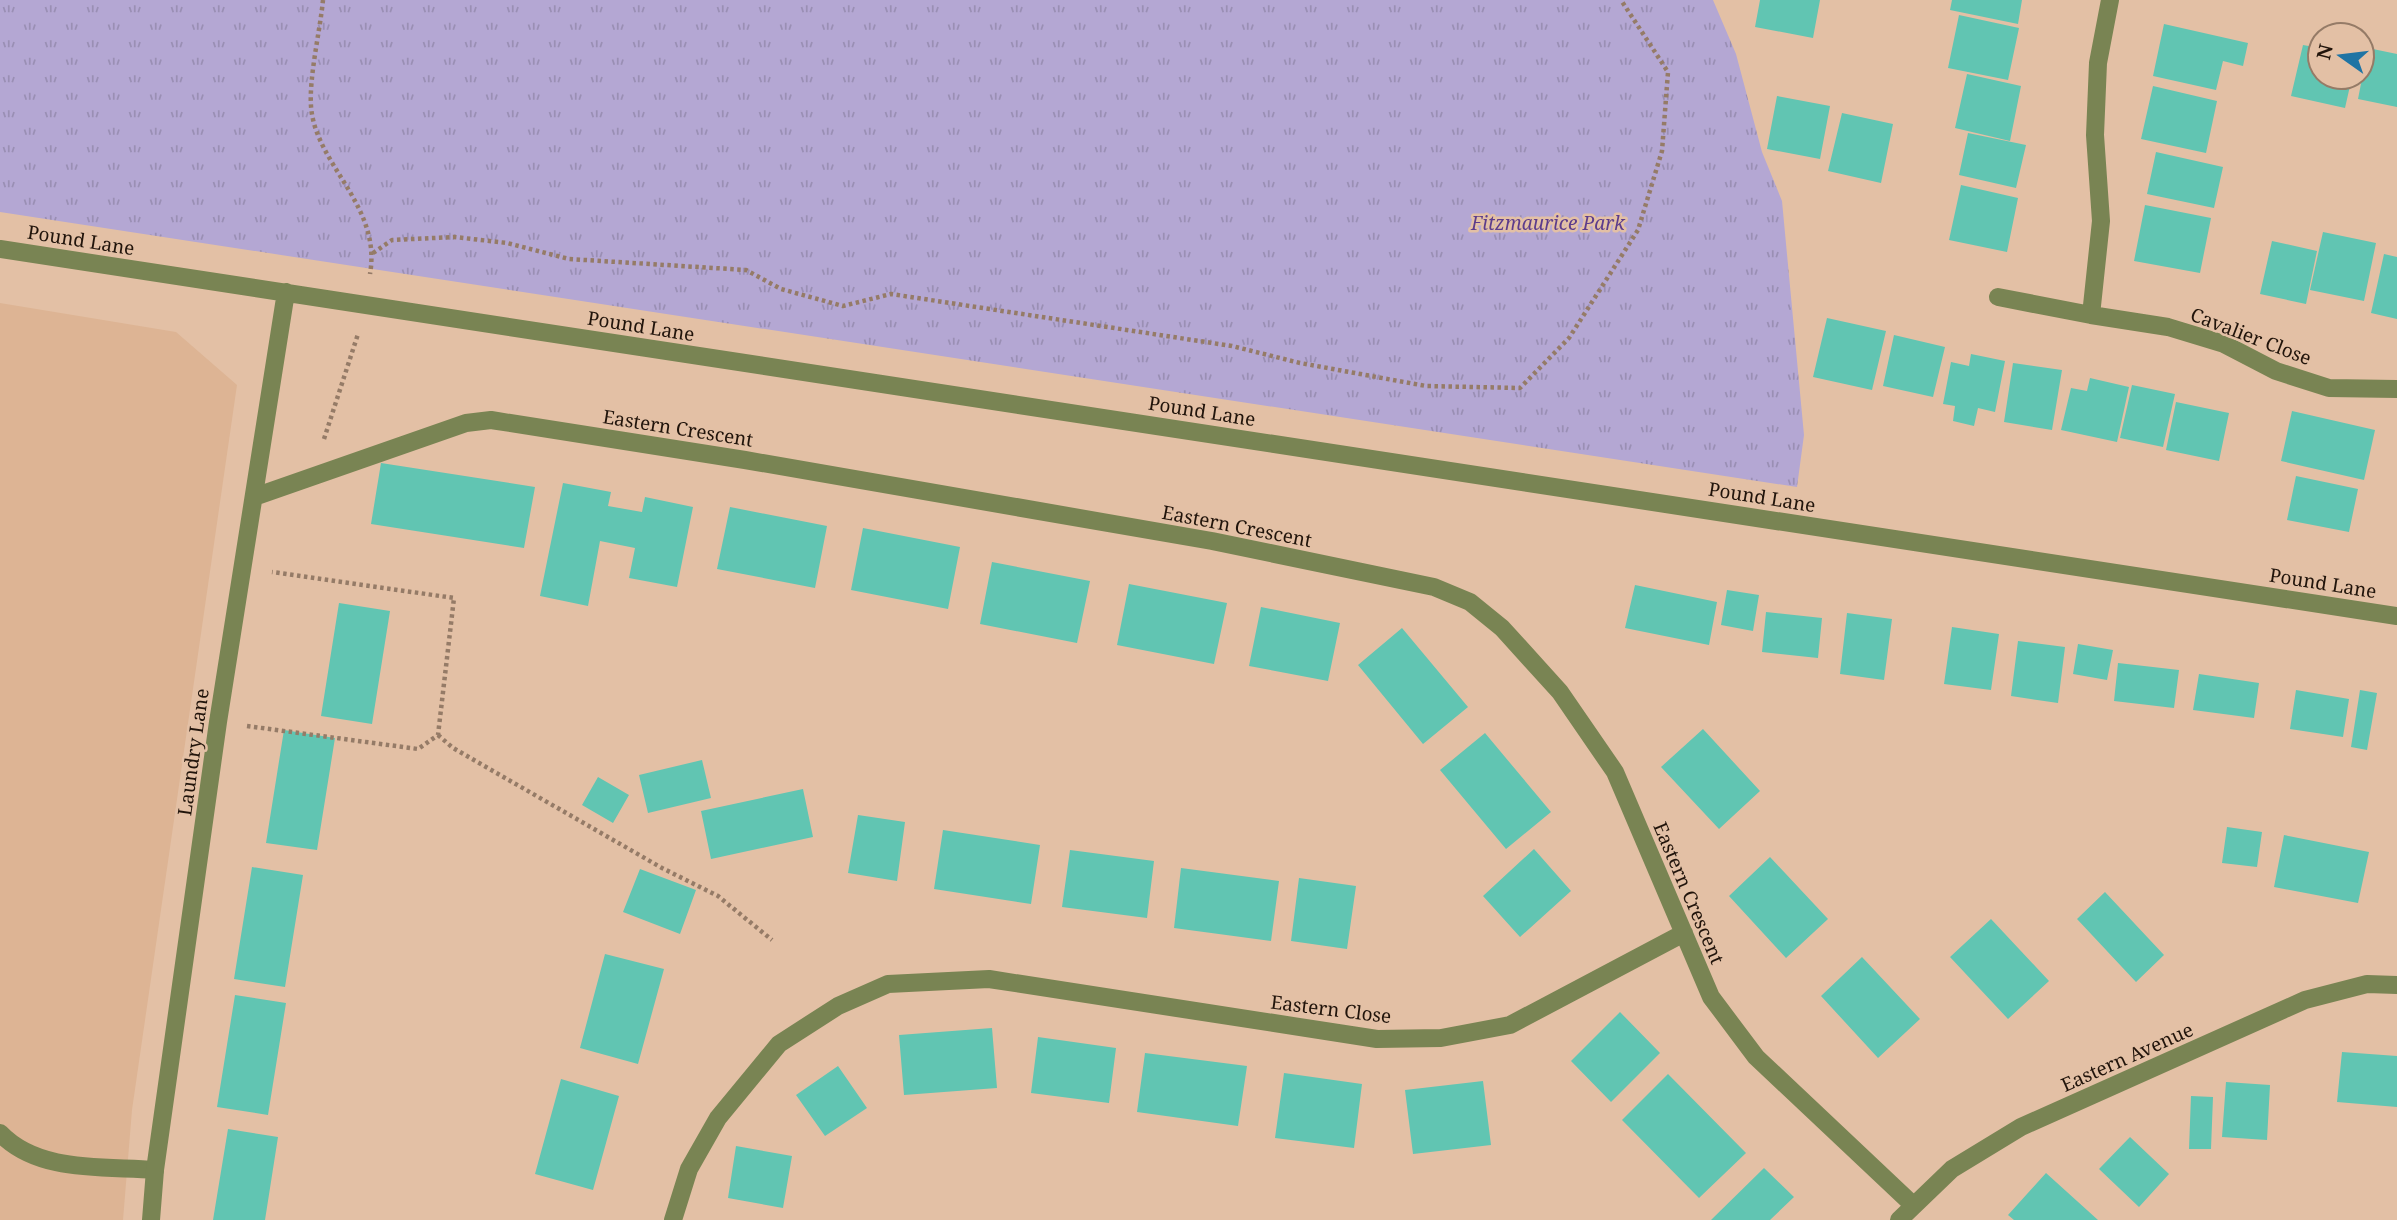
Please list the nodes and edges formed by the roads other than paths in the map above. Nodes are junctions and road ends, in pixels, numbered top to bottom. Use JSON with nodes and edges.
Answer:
{"nodes":[{"id":1,"x":2110,"y":0,"type":"edge"},
{"id":2,"x":0,"y":249,"type":"edge"},
{"id":3,"x":286,"y":292,"type":"junction"},
{"id":4,"x":1998,"y":297,"type":"dead end"},
{"id":5,"x":2091,"y":315,"type":"junction"},
{"id":6,"x":2397,"y":389,"type":"edge"},
{"id":7,"x":254,"y":497,"type":"junction"},
{"id":8,"x":2397,"y":616,"type":"edge"},
{"id":9,"x":1684,"y":933,"type":"junction"},
{"id":10,"x":2397,"y":985,"type":"edge"},
{"id":11,"x":0,"y":1133,"type":"edge"},
{"id":12,"x":155,"y":1170,"type":"junction"},
{"id":13,"x":1912,"y":1205,"type":"junction"},
{"id":14,"x":151,"y":1220,"type":"edge"},
{"id":15,"x":673,"y":1220,"type":"edge"},
{"id":16,"x":1899,"y":1220,"type":"edge"}],
"edges":[{"from":1,"to":5,"type":"street"},
{"from":2,"to":3,"type":"street","name":"Pound Lane"},
{"from":3,"to":7,"type":"street","name":"Laundry Lane"},
{"from":3,"to":8,"type":"street","name":"Pound Lane"},
{"from":4,"to":5,"type":"street","name":"Cavalier Close"},
{"from":5,"to":6,"type":"street","name":"Cavalier Close"},
{"from":7,"to":9,"type":"street","name":"Eastern Crescent"},
{"from":7,"to":12,"type":"street","name":"Laundry Lane"},
{"from":9,"to":13,"type":"street","name":"Eastern Crescent"},
{"from":9,"to":15,"type":"street","name":"Eastern Close"},
{"from":10,"to":13,"type":"street","name":"Eastern Avenue"},
{"from":11,"to":12,"type":"street"},
{"from":12,"to":14,"type":"street","name":"Laundry Lane"},
{"from":13,"to":16,"type":"street","name":"Eastern Avenue"}]}
